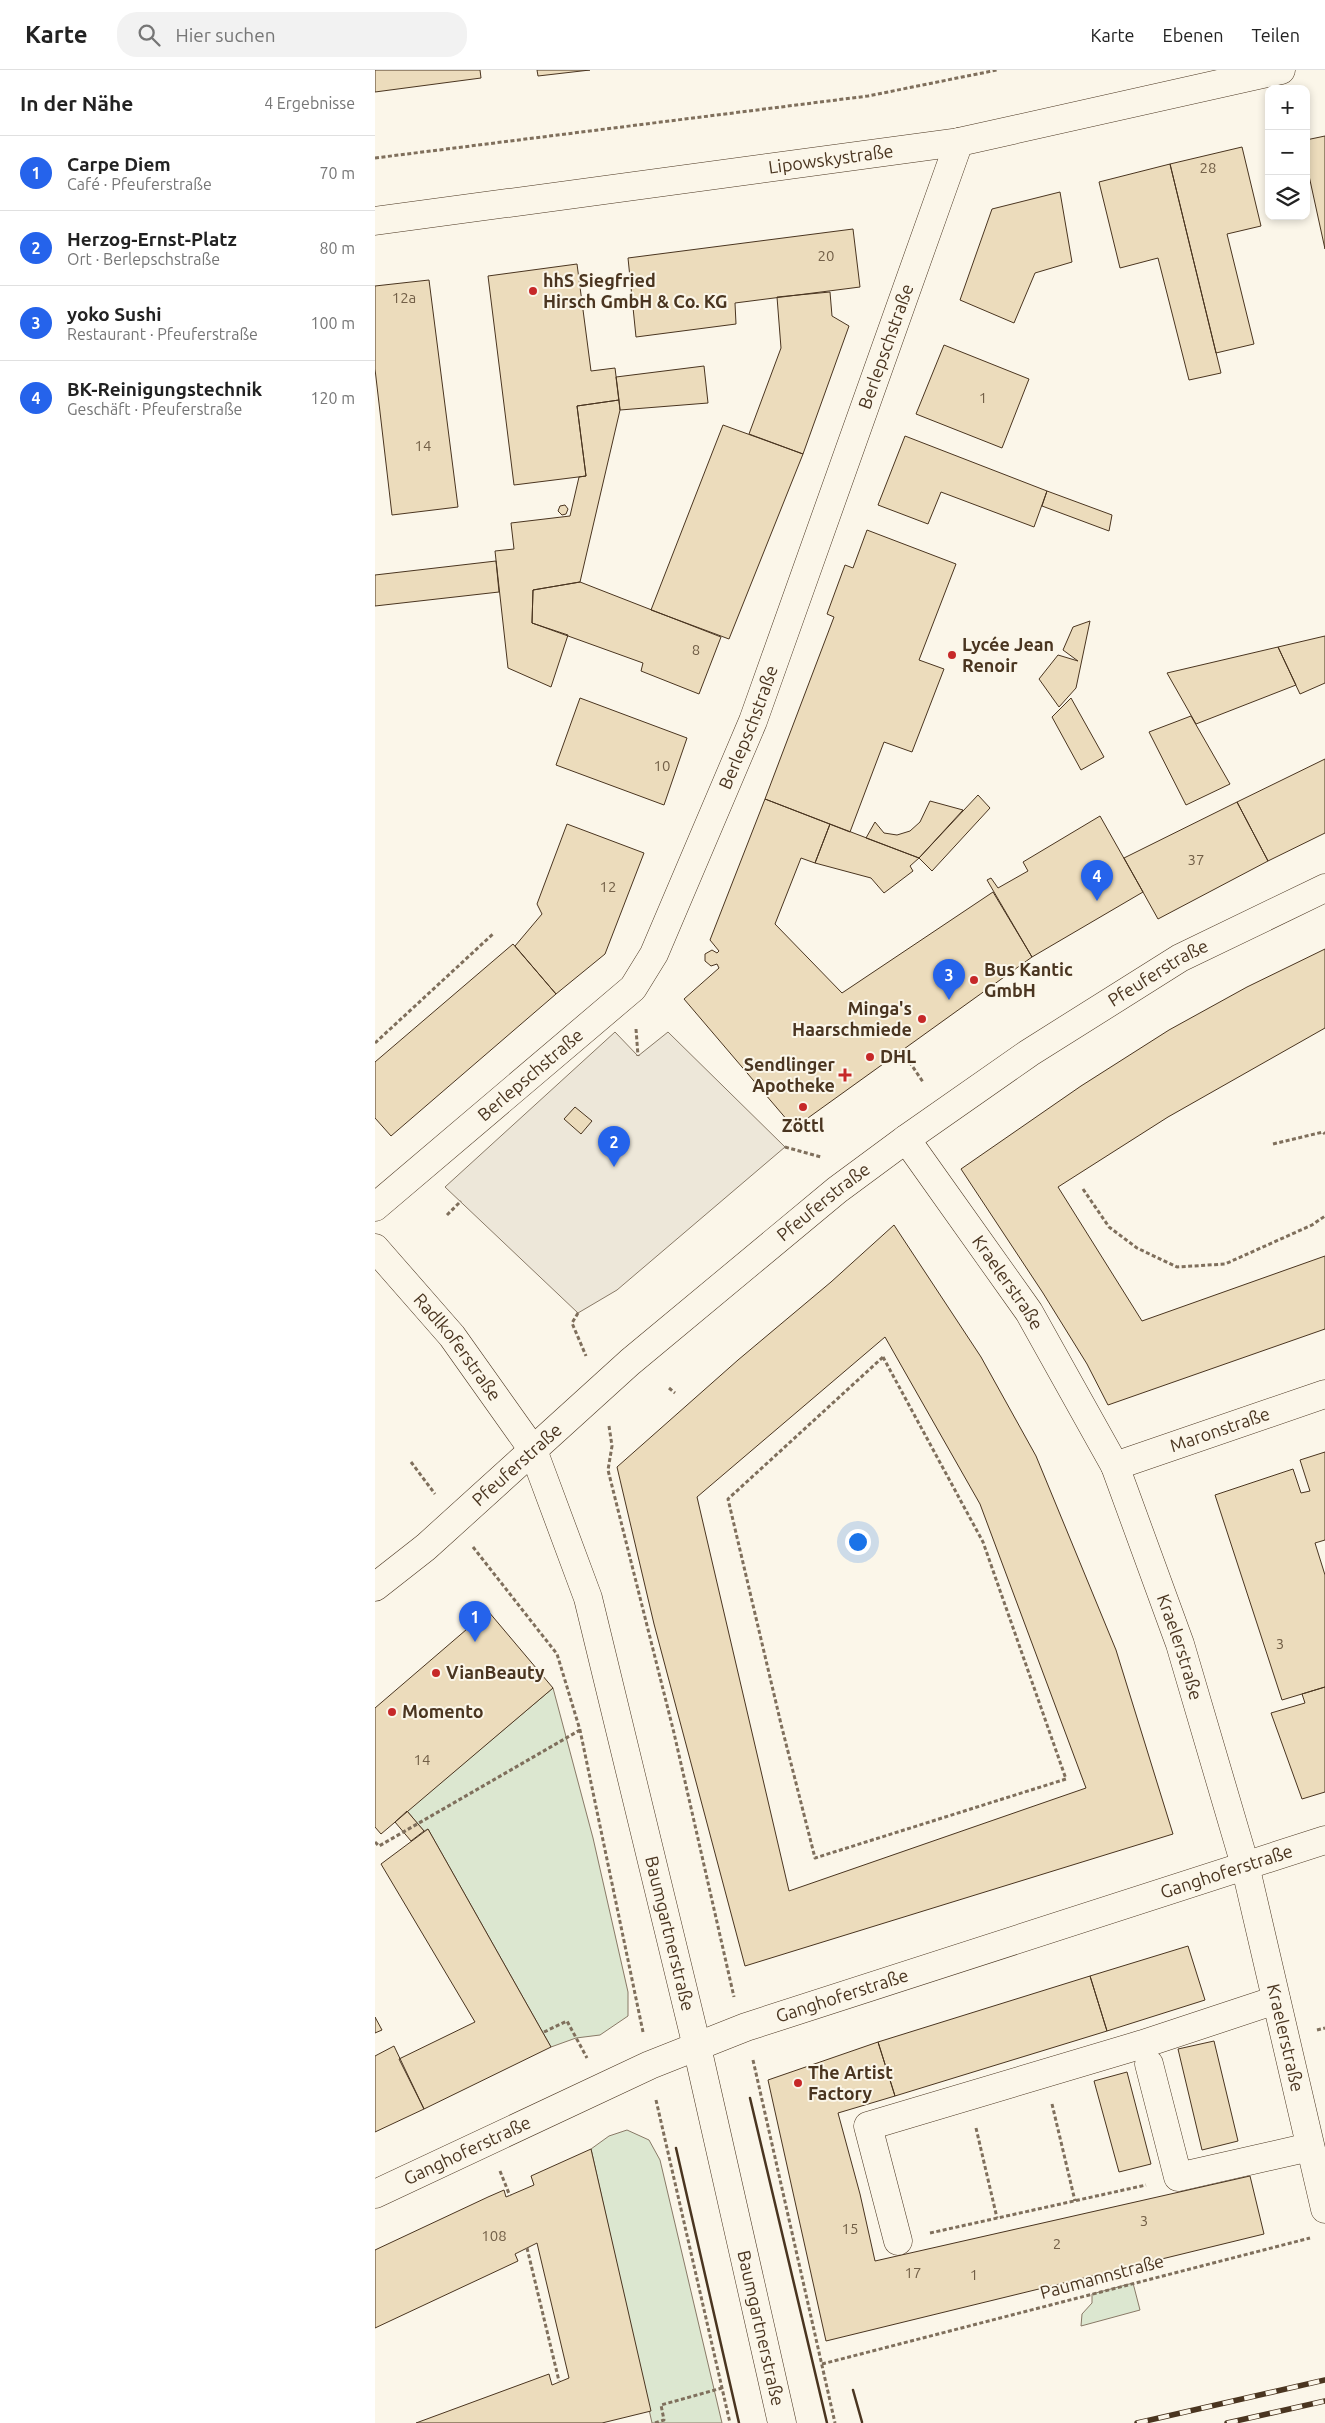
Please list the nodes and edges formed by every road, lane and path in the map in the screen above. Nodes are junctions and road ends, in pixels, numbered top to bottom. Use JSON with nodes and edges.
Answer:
{"nodes":[{"id":1,"x":997,"y":70,"type":"edge"},
{"id":2,"x":1281,"y":70,"type":"edge"},
{"id":3,"x":959,"y":142,"type":"junction"},
{"id":4,"x":375,"y":158,"type":"edge"},
{"id":5,"x":375,"y":221,"type":"edge"},
{"id":6,"x":1325,"y":888,"type":"edge"},
{"id":7,"x":494,"y":933,"type":"dead end"},
{"id":8,"x":375,"y":1043,"type":"edge"},
{"id":9,"x":901,"y":1052,"type":"dead end"},
{"id":10,"x":923,"y":1082,"type":"dead end"},
{"id":11,"x":1325,"y":1134,"type":"edge"},
{"id":12,"x":906,"y":1139,"type":"junction"},
{"id":13,"x":1273,"y":1144,"type":"dead end"},
{"id":14,"x":785,"y":1147,"type":"dead end"},
{"id":15,"x":821,"y":1157,"type":"dead end"},
{"id":16,"x":1083,"y":1189,"type":"dead end"},
{"id":17,"x":461,"y":1201,"type":"dead end"},
{"id":18,"x":375,"y":1206,"type":"edge"},
{"id":19,"x":447,"y":1215,"type":"dead end"},
{"id":20,"x":1325,"y":1216,"type":"edge"},
{"id":21,"x":375,"y":1248,"type":"edge"},
{"id":22,"x":578,"y":1313,"type":"dead end"},
{"id":23,"x":572,"y":1323,"type":"dead end"},
{"id":24,"x":669,"y":1388,"type":"dead end"},
{"id":25,"x":675,"y":1393,"type":"dead end"},
{"id":26,"x":1325,"y":1394,"type":"edge"},
{"id":27,"x":612,"y":1446,"type":"dead end"},
{"id":28,"x":533,"y":1450,"type":"junction"},
{"id":29,"x":411,"y":1462,"type":"dead end"},
{"id":30,"x":1115,"y":1466,"type":"junction"},
{"id":31,"x":455,"y":1521,"type":"junction"},
{"id":32,"x":375,"y":1587,"type":"edge"},
{"id":33,"x":564,"y":1677,"type":"junction"},
{"id":34,"x":563,"y":1682,"type":"dead end"},
{"id":35,"x":580,"y":1730,"type":"junction"},
{"id":36,"x":1066,"y":1779,"type":"joint"},
{"id":37,"x":1325,"y":1840,"type":"edge"},
{"id":38,"x":375,"y":1842,"type":"edge"},
{"id":39,"x":1245,"y":1865,"type":"junction"},
{"id":40,"x":1276,"y":2000,"type":"junction"},
{"id":41,"x":745,"y":2027,"type":"junction"},
{"id":42,"x":544,"y":2032,"type":"dead end"},
{"id":43,"x":579,"y":2043,"type":"dead end"},
{"id":44,"x":697,"y":2046,"type":"junction"},
{"id":45,"x":1149,"y":2064,"type":"dead end"},
{"id":46,"x":650,"y":2065,"type":"junction"},
{"id":47,"x":1051,"y":2102,"type":"dead end"},
{"id":48,"x":975,"y":2126,"type":"dead end"},
{"id":49,"x":1310,"y":2147,"type":"junction"},
{"id":50,"x":1178,"y":2177,"type":"junction"},
{"id":51,"x":375,"y":2194,"type":"edge"},
{"id":52,"x":1075,"y":2201,"type":"junction"},
{"id":53,"x":1325,"y":2209,"type":"edge"},
{"id":54,"x":997,"y":2218,"type":"junction"},
{"id":55,"x":933,"y":2233,"type":"dead end"},
{"id":56,"x":1318,"y":2236,"type":"dead end"},
{"id":57,"x":898,"y":2241,"type":"dead end"},
{"id":58,"x":527,"y":2248,"type":"dead end"},
{"id":59,"x":822,"y":2364,"type":"junction"},
{"id":60,"x":559,"y":2381,"type":"dead end"},
{"id":61,"x":722,"y":2388,"type":"junction"},
{"id":62,"x":655,"y":2423,"type":"edge"},
{"id":63,"x":730,"y":2423,"type":"edge"},
{"id":64,"x":782,"y":2423,"type":"edge"},
{"id":65,"x":835,"y":2423,"type":"edge"}],
"edges":[{"from":1,"to":4,"type":"path"},
{"from":2,"to":3,"type":"street","name":"Lipowskystraße"},
{"from":3,"to":5,"type":"street","name":"Lipowskystraße"},
{"from":3,"to":18,"type":"street","name":"Berlepschstraße"},
{"from":6,"to":12,"type":"street","name":"Pfeuferstraße"},
{"from":7,"to":8,"type":"path"},
{"from":9,"to":10,"type":"path"},
{"from":11,"to":13,"type":"path"},
{"from":12,"to":28,"type":"street","name":"Pfeuferstraße"},
{"from":12,"to":30,"type":"street","name":"Kraelerstraße"},
{"from":14,"to":15,"type":"path"},
{"from":16,"to":20,"type":"path"},
{"from":17,"to":19,"type":"path"},
{"from":21,"to":28,"type":"street","name":"Radlkoferstraße"},
{"from":22,"to":23,"type":"path"},
{"from":24,"to":25,"type":"path"},
{"from":26,"to":30,"type":"street","name":"Maronstraße"},
{"from":27,"to":41,"type":"path"},
{"from":28,"to":31,"type":"street","name":"Pfeuferstraße"},
{"from":28,"to":44,"type":"street","name":"Baumgartnerstraße"},
{"from":29,"to":31,"type":"path"},
{"from":30,"to":39,"type":"street","name":"Kraelerstraße"},
{"from":31,"to":32,"type":"street","name":"Pfeuferstraße"},
{"from":31,"to":33,"type":"path"},
{"from":33,"to":34,"type":"path"},
{"from":33,"to":35,"type":"path"},
{"from":35,"to":38,"type":"path"},
{"from":35,"to":46,"type":"path"},
{"from":36,"to":36,"type":"path"},
{"from":37,"to":39,"type":"street","name":"Ganghoferstraße"},
{"from":39,"to":40,"type":"street","name":"Kraelerstraße"},
{"from":39,"to":41,"type":"street","name":"Ganghoferstraße"},
{"from":40,"to":49,"type":"street","name":"Kraelerstraße"},
{"from":40,"to":57,"type":"street"},
{"from":41,"to":44,"type":"street","name":"Ganghoferstraße"},
{"from":41,"to":59,"type":"path"},
{"from":42,"to":43,"type":"path"},
{"from":44,"to":46,"type":"street","name":"Ganghoferstraße"},
{"from":44,"to":64,"type":"street","name":"Baumgartnerstraße"},
{"from":45,"to":50,"type":"street"},
{"from":46,"to":51,"type":"street","name":"Ganghoferstraße"},
{"from":46,"to":61,"type":"path"},
{"from":47,"to":52,"type":"path"},
{"from":48,"to":54,"type":"path"},
{"from":49,"to":50,"type":"street"},
{"from":49,"to":53,"type":"street","name":"Kraelerstraße"},
{"from":50,"to":52,"type":"path"},
{"from":52,"to":54,"type":"path"},
{"from":54,"to":55,"type":"path"},
{"from":56,"to":59,"type":"path","name":"Paumannstraße"},
{"from":58,"to":60,"type":"path"},
{"from":59,"to":65,"type":"path"},
{"from":61,"to":62,"type":"path"},
{"from":61,"to":63,"type":"path"}]}
